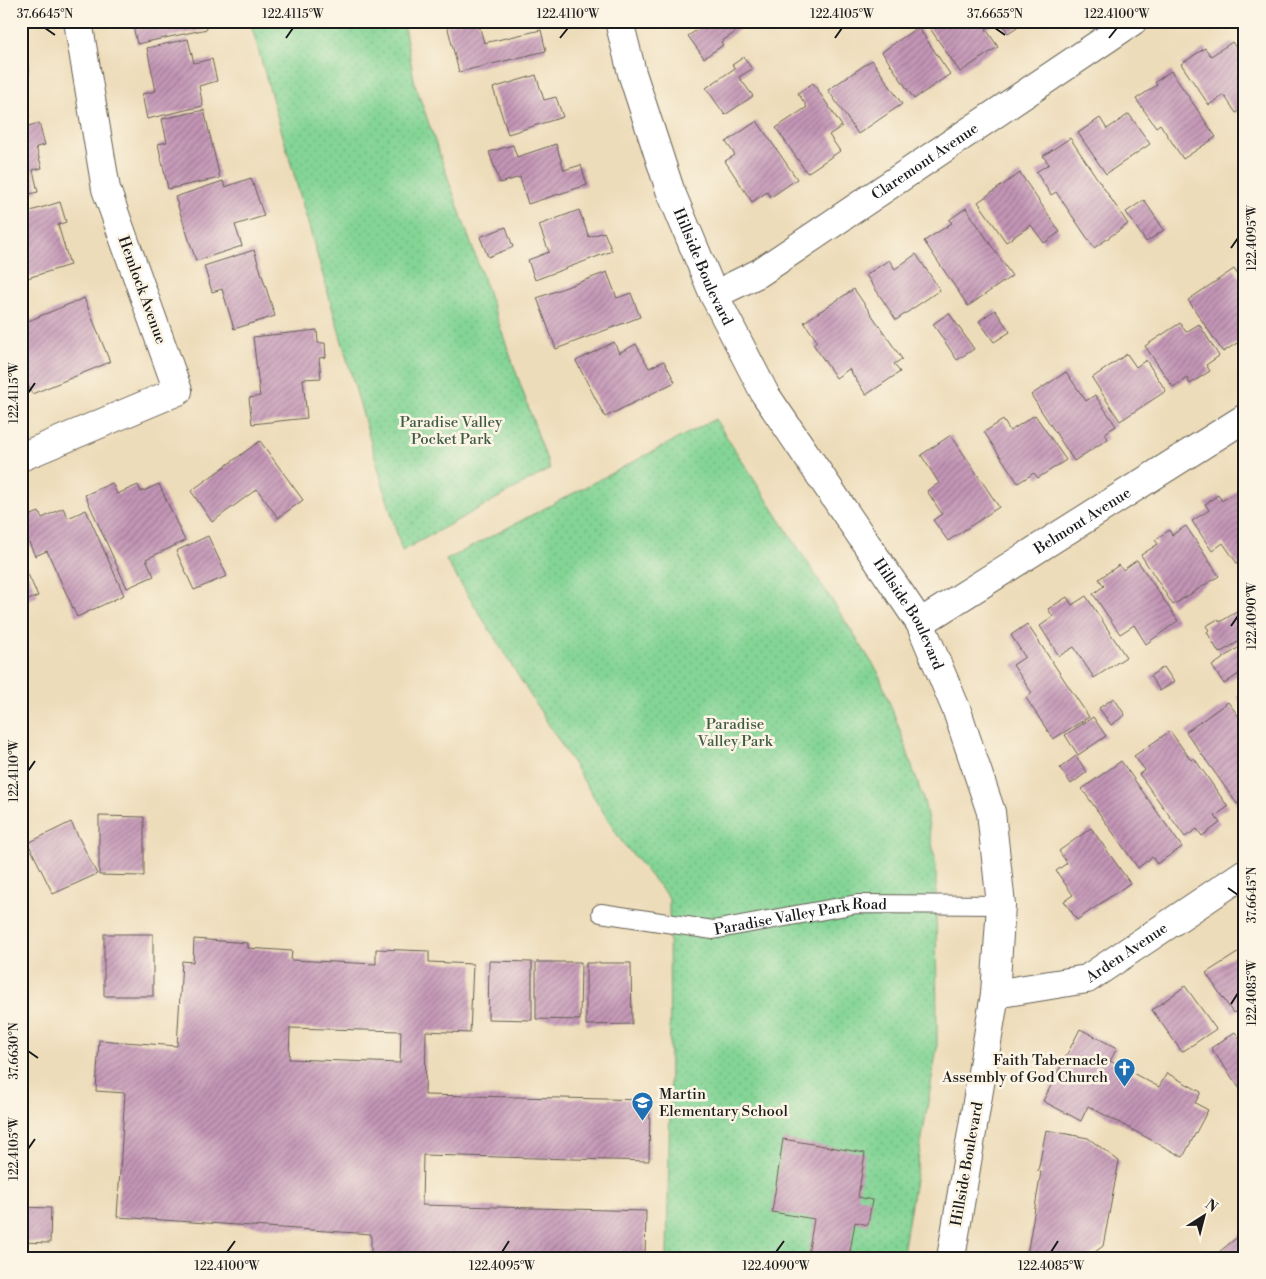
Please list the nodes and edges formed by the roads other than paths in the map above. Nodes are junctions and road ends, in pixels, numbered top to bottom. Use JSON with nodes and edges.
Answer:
{"nodes":[{"id":1,"x":78,"y":21,"type":"edge"},
{"id":2,"x":619,"y":21,"type":"edge"},
{"id":3,"x":1133,"y":21,"type":"edge"},
{"id":4,"x":714,"y":295,"type":"junction"},
{"id":5,"x":1245,"y":418,"type":"edge"},
{"id":6,"x":21,"y":457,"type":"edge"},
{"id":7,"x":920,"y":623,"type":"junction"},
{"id":8,"x":1245,"y":873,"type":"edge"},
{"id":9,"x":1001,"y":905,"type":"junction"},
{"id":10,"x":601,"y":913,"type":"dead end"},
{"id":11,"x":996,"y":994,"type":"junction"},
{"id":12,"x":950,"y":1258,"type":"edge"}],
"edges":[{"from":1,"to":6,"type":"street","name":"Hemlock Avenue"},
{"from":2,"to":4,"type":"street","name":"Hillside Boulevard"},
{"from":3,"to":4,"type":"street","name":"Claremont Avenue"},
{"from":4,"to":7,"type":"street","name":"Hillside Boulevard"},
{"from":5,"to":7,"type":"street","name":"Belmont Avenue"},
{"from":7,"to":9,"type":"street","name":"Hillside Boulevard"},
{"from":8,"to":11,"type":"street","name":"Arden Avenue"},
{"from":9,"to":10,"type":"lane","name":"Paradise Valley Park Road"},
{"from":9,"to":11,"type":"street","name":"Hillside Boulevard"},
{"from":11,"to":12,"type":"street","name":"Hillside Boulevard"}]}
